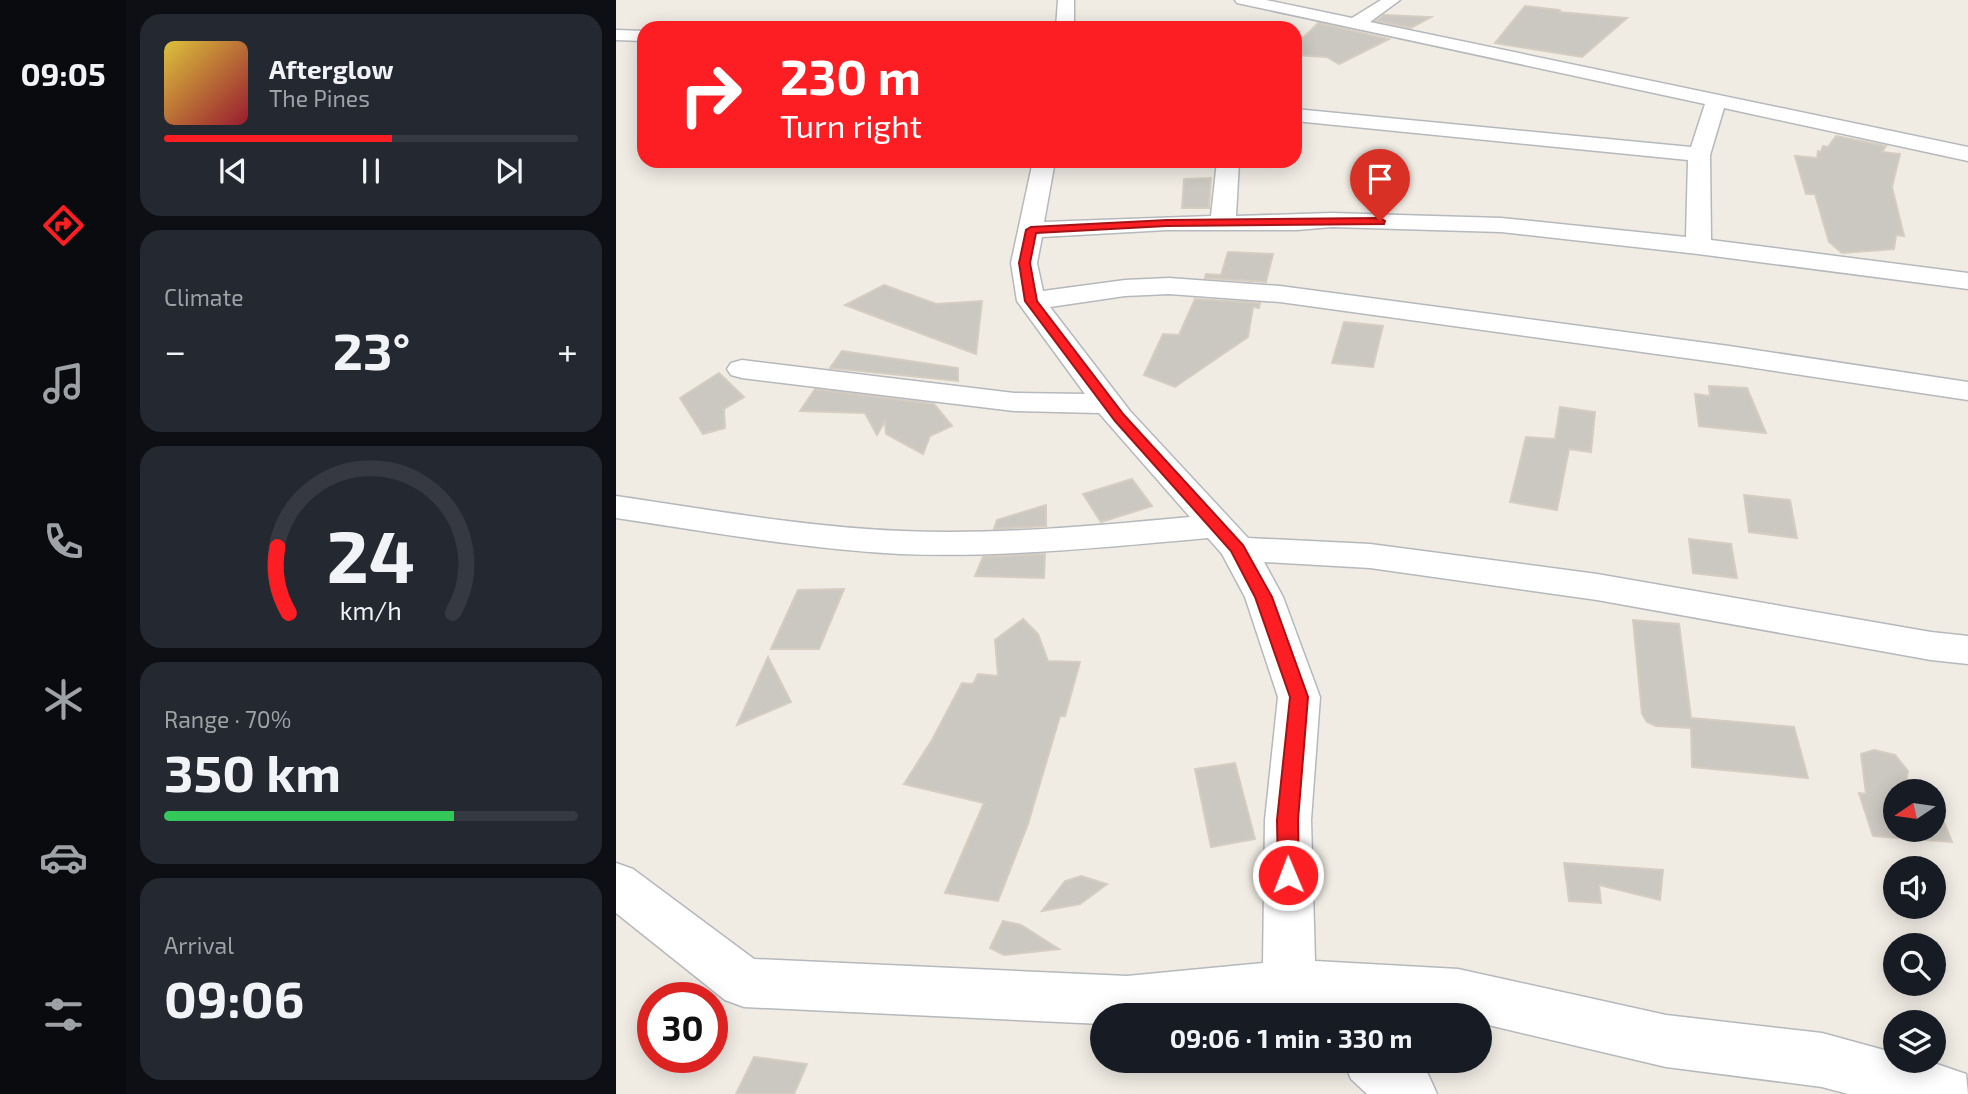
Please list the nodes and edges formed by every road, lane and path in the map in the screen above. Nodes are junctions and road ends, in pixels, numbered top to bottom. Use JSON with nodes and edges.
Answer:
{"nodes":[{"id":1,"x":1066,"y":0,"type":"edge"},
{"id":2,"x":1243,"y":0,"type":"edge"},
{"id":3,"x":1392,"y":0,"type":"edge"},
{"id":4,"x":1065,"y":21,"type":"edge"},
{"id":5,"x":1353,"y":25,"type":"junction"},
{"id":6,"x":616,"y":35,"type":"edge"},
{"id":7,"x":637,"y":36,"type":"edge"},
{"id":8,"x":1717,"y":100,"type":"junction"},
{"id":9,"x":1302,"y":117,"type":"edge"},
{"id":10,"x":1968,"y":154,"type":"edge"},
{"id":11,"x":1699,"y":155,"type":"junction"},
{"id":12,"x":1043,"y":168,"type":"edge"},
{"id":13,"x":1227,"y":168,"type":"edge"},
{"id":14,"x":1223,"y":223,"type":"junction"},
{"id":15,"x":1031,"y":230,"type":"junction"},
{"id":16,"x":1698,"y":246,"type":"junction"},
{"id":17,"x":1968,"y":281,"type":"edge"},
{"id":18,"x":1031,"y":301,"type":"junction"},
{"id":19,"x":742,"y":369,"type":"dead end"},
{"id":20,"x":1968,"y":391,"type":"edge"},
{"id":21,"x":1110,"y":404,"type":"junction"},
{"id":22,"x":616,"y":507,"type":"edge"},
{"id":23,"x":1226,"y":537,"type":"junction"},
{"id":24,"x":1968,"y":650,"type":"edge"},
{"id":25,"x":616,"y":884,"type":"edge"},
{"id":26,"x":1306,"y":1000,"type":"edge"},
{"id":27,"x":1385,"y":1073,"type":"edge"},
{"id":28,"x":1408,"y":1094,"type":"edge"},
{"id":29,"x":1947,"y":1094,"type":"edge"}],
"edges":[{"from":1,"to":4,"type":"street"},
{"from":2,"to":5,"type":"street"},
{"from":3,"to":5,"type":"street"},
{"from":5,"to":8,"type":"street"},
{"from":6,"to":7,"type":"street"},
{"from":8,"to":10,"type":"street"},
{"from":8,"to":11,"type":"street"},
{"from":9,"to":11,"type":"street"},
{"from":11,"to":16,"type":"street"},
{"from":12,"to":15,"type":"street"},
{"from":13,"to":14,"type":"street"},
{"from":14,"to":15,"type":"street"},
{"from":14,"to":16,"type":"street"},
{"from":15,"to":18,"type":"street"},
{"from":16,"to":17,"type":"street"},
{"from":18,"to":20,"type":"street"},
{"from":18,"to":21,"type":"street"},
{"from":19,"to":21,"type":"street"},
{"from":21,"to":23,"type":"street"},
{"from":22,"to":23,"type":"street"},
{"from":23,"to":24,"type":"street"},
{"from":23,"to":26,"type":"street"},
{"from":25,"to":26,"type":"street"},
{"from":26,"to":29,"type":"street"},
{"from":27,"to":28,"type":"street"}]}
